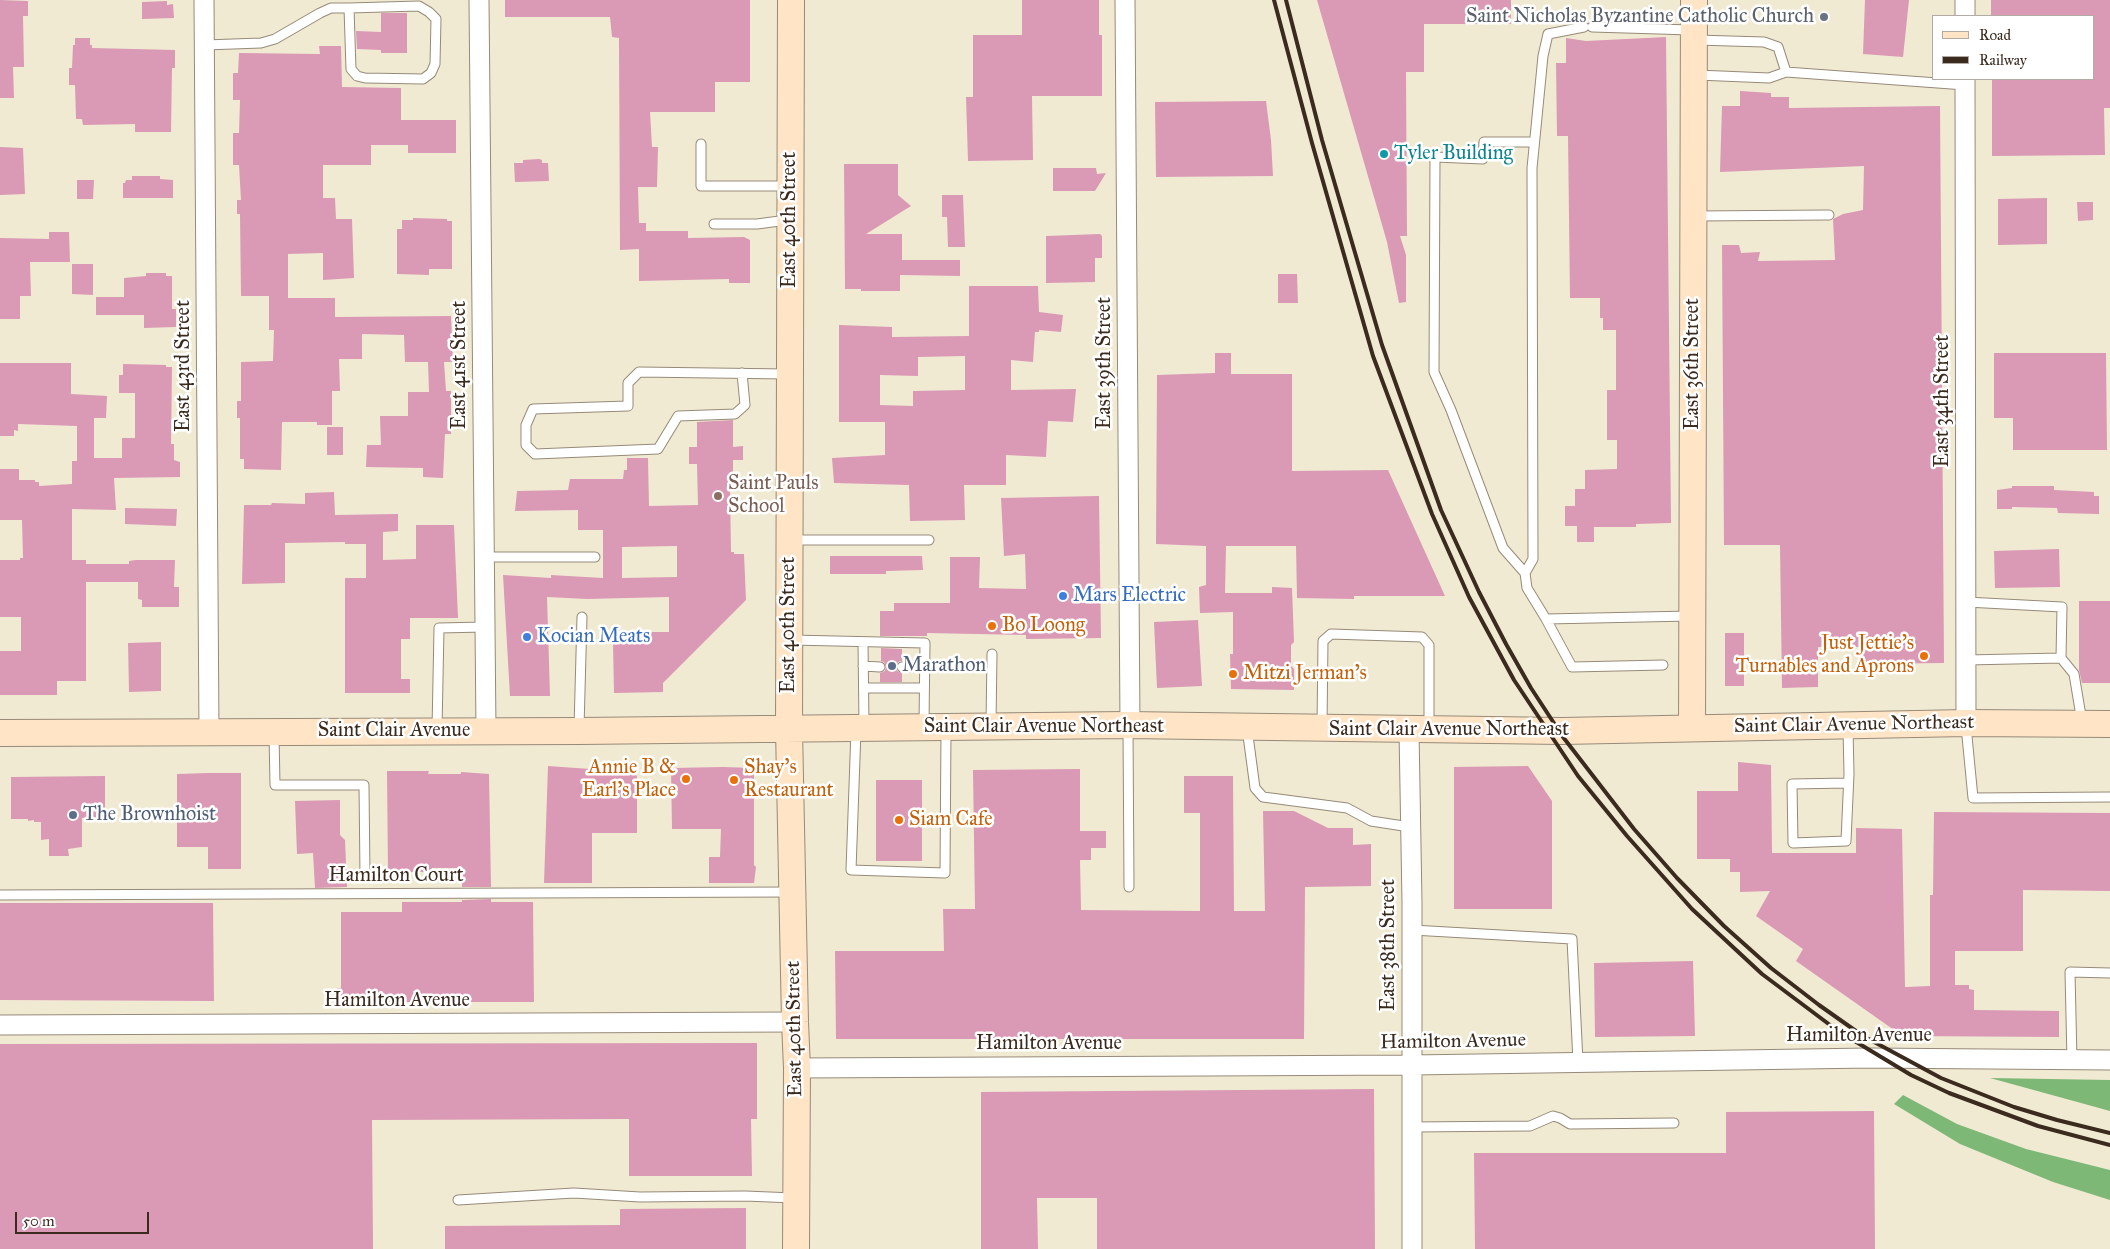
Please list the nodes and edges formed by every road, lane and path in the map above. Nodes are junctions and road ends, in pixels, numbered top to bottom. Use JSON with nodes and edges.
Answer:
{"nodes":[{"id":1,"x":204,"y":0,"type":"edge"},
{"id":2,"x":479,"y":0,"type":"edge"},
{"id":3,"x":791,"y":0,"type":"edge"},
{"id":4,"x":1125,"y":0,"type":"edge"},
{"id":5,"x":1694,"y":0,"type":"edge"},
{"id":6,"x":1965,"y":0,"type":"edge"},
{"id":7,"x":371,"y":4,"type":"edge"},
{"id":8,"x":349,"y":8,"type":"junction"},
{"id":9,"x":1965,"y":15,"type":"edge"},
{"id":10,"x":1694,"y":35,"type":"junction"},
{"id":11,"x":205,"y":45,"type":"junction"},
{"id":12,"x":1786,"y":72,"type":"junction"},
{"id":13,"x":1694,"y":75,"type":"junction"},
{"id":14,"x":1965,"y":82,"type":"edge"},
{"id":15,"x":1534,"y":142,"type":"junction"},
{"id":16,"x":701,"y":144,"type":"dead end"},
{"id":17,"x":790,"y":186,"type":"junction"},
{"id":18,"x":1829,"y":215,"type":"dead end"},
{"id":19,"x":1693,"y":216,"type":"junction"},
{"id":20,"x":790,"y":219,"type":"junction"},
{"id":21,"x":714,"y":224,"type":"dead end"},
{"id":22,"x":742,"y":373,"type":"junction"},
{"id":23,"x":790,"y":374,"type":"junction"},
{"id":24,"x":789,"y":540,"type":"junction"},
{"id":25,"x":930,"y":540,"type":"dead end"},
{"id":26,"x":484,"y":557,"type":"junction"},
{"id":27,"x":595,"y":557,"type":"dead end"},
{"id":28,"x":1525,"y":573,"type":"junction"},
{"id":29,"x":1966,"y":602,"type":"junction"},
{"id":30,"x":1692,"y":616,"type":"junction"},
{"id":31,"x":582,"y":617,"type":"dead end"},
{"id":32,"x":1546,"y":619,"type":"junction"},
{"id":33,"x":485,"y":627,"type":"junction"},
{"id":34,"x":789,"y":640,"type":"junction"},
{"id":35,"x":863,"y":642,"type":"junction"},
{"id":36,"x":992,"y":654,"type":"dead end"},
{"id":37,"x":2061,"y":658,"type":"junction"},
{"id":38,"x":1966,"y":660,"type":"junction"},
{"id":39,"x":1663,"y":665,"type":"dead end"},
{"id":40,"x":863,"y":666,"type":"junction"},
{"id":41,"x":880,"y":667,"type":"dead end"},
{"id":42,"x":902,"y":667,"type":"dead end"},
{"id":43,"x":924,"y":667,"type":"junction"},
{"id":44,"x":864,"y":688,"type":"junction"},
{"id":45,"x":924,"y":688,"type":"junction"},
{"id":46,"x":1966,"y":723,"type":"junction"},
{"id":47,"x":2082,"y":724,"type":"junction"},
{"id":48,"x":2110,"y":724,"type":"edge"},
{"id":49,"x":1129,"y":725,"type":"junction"},
{"id":50,"x":1848,"y":725,"type":"junction"},
{"id":51,"x":935,"y":727,"type":"junction"},
{"id":52,"x":991,"y":727,"type":"junction"},
{"id":53,"x":1247,"y":727,"type":"junction"},
{"id":54,"x":860,"y":728,"type":"junction"},
{"id":55,"x":1322,"y":728,"type":"junction"},
{"id":56,"x":1692,"y":728,"type":"junction"},
{"id":57,"x":788,"y":729,"type":"junction"},
{"id":58,"x":486,"y":730,"type":"junction"},
{"id":59,"x":1419,"y":730,"type":"junction"},
{"id":60,"x":274,"y":731,"type":"junction"},
{"id":61,"x":436,"y":731,"type":"junction"},
{"id":62,"x":579,"y":731,"type":"junction"},
{"id":63,"x":209,"y":732,"type":"junction"},
{"id":64,"x":0,"y":733,"type":"edge"},
{"id":65,"x":1848,"y":782,"type":"junction"},
{"id":66,"x":2110,"y":797,"type":"edge"},
{"id":67,"x":1410,"y":827,"type":"junction"},
{"id":68,"x":365,"y":877,"type":"dead end"},
{"id":69,"x":1129,"y":888,"type":"dead end"},
{"id":70,"x":792,"y":892,"type":"junction"},
{"id":71,"x":0,"y":894,"type":"edge"},
{"id":72,"x":1412,"y":930,"type":"junction"},
{"id":73,"x":2110,"y":973,"type":"edge"},
{"id":74,"x":795,"y":1022,"type":"junction"},
{"id":75,"x":0,"y":1026,"type":"edge"},
{"id":76,"x":2072,"y":1060,"type":"junction"},
{"id":77,"x":2110,"y":1060,"type":"edge"},
{"id":78,"x":1578,"y":1062,"type":"junction"},
{"id":79,"x":1412,"y":1065,"type":"junction"},
{"id":80,"x":797,"y":1068,"type":"junction"},
{"id":81,"x":1674,"y":1123,"type":"dead end"},
{"id":82,"x":1412,"y":1128,"type":"junction"},
{"id":83,"x":796,"y":1198,"type":"junction"},
{"id":84,"x":458,"y":1200,"type":"dead end"},
{"id":85,"x":796,"y":1249,"type":"edge"},
{"id":86,"x":1412,"y":1249,"type":"edge"}],
"edges":[{"from":1,"to":11,"type":"street","name":"East 43rd Street"},
{"from":2,"to":26,"type":"street","name":"East 41st Street"},
{"from":3,"to":17,"type":"main road","name":"East 40th Street"},
{"from":4,"to":49,"type":"street","name":"East 39th Street"},
{"from":5,"to":10,"type":"main road","name":"East 36th Street"},
{"from":6,"to":9,"type":"street"},
{"from":7,"to":8,"type":"lane"},
{"from":7,"to":8,"type":"lane"},
{"from":8,"to":11,"type":"lane"},
{"from":10,"to":12,"type":"lane"},
{"from":10,"to":13,"type":"main road","name":"East 36th Street"},
{"from":10,"to":15,"type":"lane"},
{"from":11,"to":63,"type":"street","name":"East 43rd Street"},
{"from":12,"to":13,"type":"lane"},
{"from":12,"to":14,"type":"lane"},
{"from":13,"to":19,"type":"main road","name":"East 36th Street"},
{"from":14,"to":29,"type":"street","name":"East 34th Street"},
{"from":15,"to":28,"type":"lane"},
{"from":15,"to":28,"type":"lane"},
{"from":16,"to":17,"type":"lane"},
{"from":17,"to":20,"type":"main road","name":"East 40th Street"},
{"from":18,"to":19,"type":"lane"},
{"from":19,"to":30,"type":"main road","name":"East 36th Street"},
{"from":20,"to":21,"type":"lane"},
{"from":20,"to":23,"type":"main road","name":"East 40th Street"},
{"from":22,"to":22,"type":"lane"},
{"from":22,"to":23,"type":"lane"},
{"from":23,"to":24,"type":"main road","name":"East 40th Street"},
{"from":24,"to":25,"type":"lane"},
{"from":24,"to":34,"type":"main road","name":"East 40th Street"},
{"from":26,"to":27,"type":"lane"},
{"from":26,"to":33,"type":"street","name":"East 41st Street"},
{"from":28,"to":32,"type":"lane"},
{"from":29,"to":37,"type":"lane"},
{"from":29,"to":38,"type":"street","name":"East 34th Street"},
{"from":30,"to":32,"type":"lane"},
{"from":30,"to":56,"type":"main road","name":"East 36th Street"},
{"from":31,"to":62,"type":"lane"},
{"from":32,"to":39,"type":"lane"},
{"from":33,"to":58,"type":"street","name":"East 41st Street"},
{"from":33,"to":61,"type":"lane"},
{"from":34,"to":35,"type":"lane"},
{"from":34,"to":57,"type":"main road","name":"East 40th Street"},
{"from":35,"to":40,"type":"lane"},
{"from":35,"to":43,"type":"lane"},
{"from":36,"to":52,"type":"lane"},
{"from":37,"to":38,"type":"lane"},
{"from":37,"to":47,"type":"lane"},
{"from":38,"to":46,"type":"street","name":"East 34th Street"},
{"from":40,"to":41,"type":"lane"},
{"from":40,"to":44,"type":"lane"},
{"from":42,"to":43,"type":"lane"},
{"from":43,"to":45,"type":"lane"},
{"from":44,"to":45,"type":"lane"},
{"from":44,"to":54,"type":"lane"},
{"from":45,"to":51,"type":"lane"},
{"from":46,"to":47,"type":"main road","name":"Saint Clair Avenue Northeast"},
{"from":46,"to":50,"type":"main road","name":"Saint Clair Avenue Northeast"},
{"from":46,"to":66,"type":"lane"},
{"from":47,"to":48,"type":"main road","name":"Saint Clair Avenue Northeast"},
{"from":49,"to":52,"type":"main road","name":"Saint Clair Avenue Northeast"},
{"from":49,"to":53,"type":"main road","name":"Saint Clair Avenue Northeast"},
{"from":49,"to":69,"type":"lane"},
{"from":50,"to":56,"type":"main road","name":"Saint Clair Avenue Northeast"},
{"from":50,"to":65,"type":"lane"},
{"from":51,"to":52,"type":"main road","name":"Saint Clair Avenue Northeast"},
{"from":51,"to":54,"type":"main road","name":"Saint Clair Avenue Northeast"},
{"from":51,"to":54,"type":"lane"},
{"from":53,"to":55,"type":"main road","name":"Saint Clair Avenue Northeast"},
{"from":53,"to":67,"type":"lane"},
{"from":54,"to":57,"type":"main road","name":"Saint Clair Avenue Northeast"},
{"from":55,"to":59,"type":"main road","name":"Saint Clair Avenue Northeast"},
{"from":55,"to":59,"type":"lane"},
{"from":56,"to":59,"type":"main road","name":"Saint Clair Avenue Northeast"},
{"from":57,"to":62,"type":"main road","name":"Saint Clair Avenue"},
{"from":57,"to":70,"type":"main road","name":"East 40th Street"},
{"from":58,"to":61,"type":"main road","name":"Saint Clair Avenue"},
{"from":58,"to":62,"type":"main road","name":"Saint Clair Avenue"},
{"from":59,"to":67,"type":"street","name":"East 38th Street"},
{"from":60,"to":61,"type":"main road","name":"Saint Clair Avenue"},
{"from":60,"to":63,"type":"main road","name":"Saint Clair Avenue"},
{"from":60,"to":68,"type":"lane"},
{"from":63,"to":64,"type":"main road","name":"Saint Clair Avenue"},
{"from":65,"to":65,"type":"lane"},
{"from":67,"to":72,"type":"street","name":"East 38th Street"},
{"from":70,"to":71,"type":"lane","name":"Hamilton Court"},
{"from":70,"to":74,"type":"main road","name":"East 40th Street"},
{"from":72,"to":78,"type":"lane"},
{"from":72,"to":79,"type":"street","name":"East 38th Street"},
{"from":73,"to":76,"type":"lane"},
{"from":74,"to":75,"type":"street","name":"Hamilton Avenue"},
{"from":74,"to":80,"type":"main road","name":"East 40th Street"},
{"from":76,"to":77,"type":"street","name":"Hamilton Avenue"},
{"from":76,"to":78,"type":"street","name":"Hamilton Avenue"},
{"from":78,"to":79,"type":"street","name":"Hamilton Avenue"},
{"from":79,"to":80,"type":"street","name":"Hamilton Avenue"},
{"from":79,"to":82,"type":"street","name":"East 38th Street"},
{"from":80,"to":83,"type":"main road","name":"East 40th Street"},
{"from":81,"to":82,"type":"lane"},
{"from":82,"to":86,"type":"street","name":"East 38th Street"},
{"from":83,"to":84,"type":"lane"},
{"from":83,"to":85,"type":"main road","name":"East 40th Street"}]}
